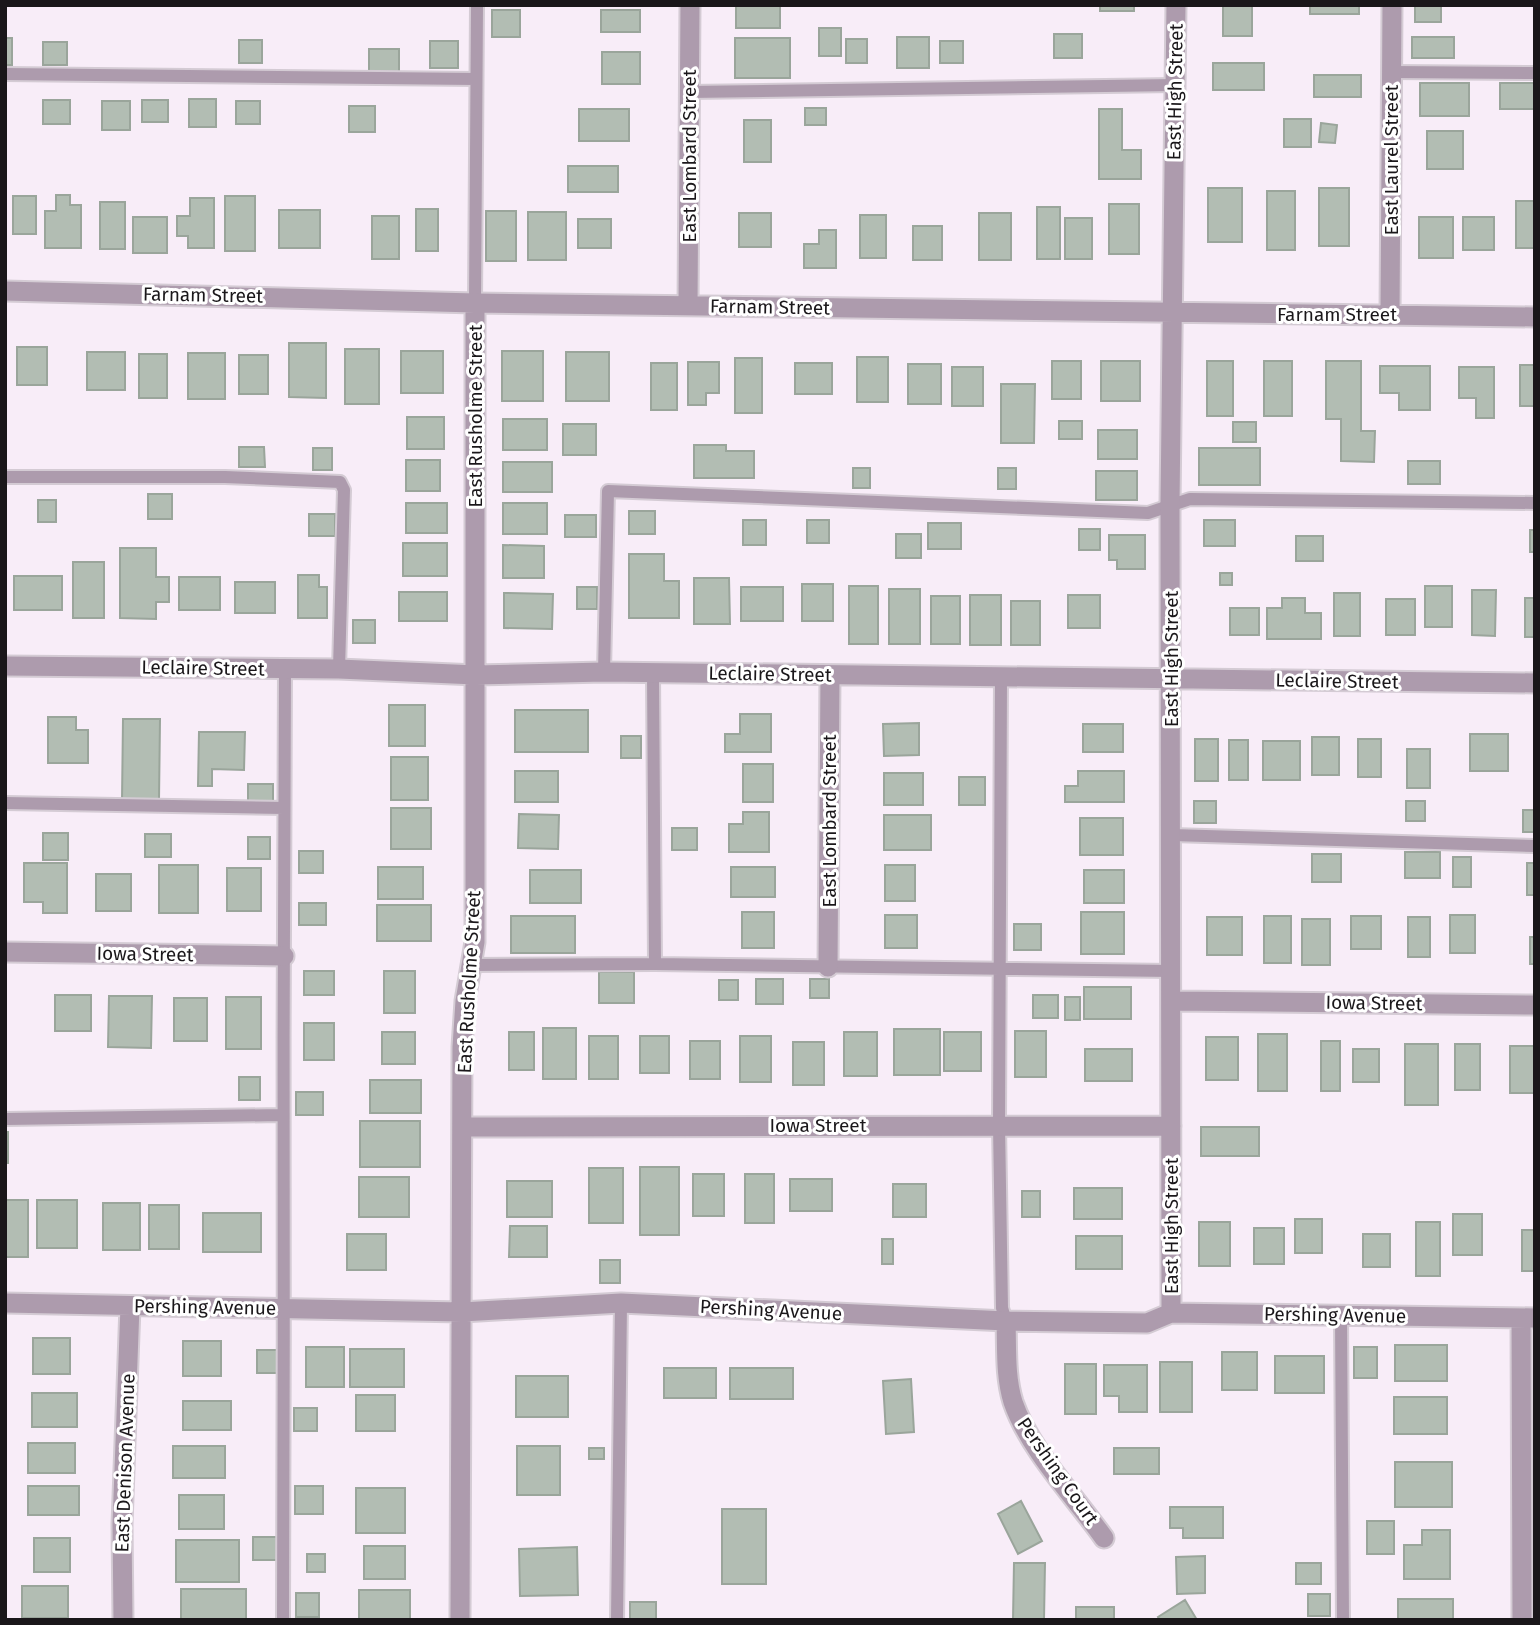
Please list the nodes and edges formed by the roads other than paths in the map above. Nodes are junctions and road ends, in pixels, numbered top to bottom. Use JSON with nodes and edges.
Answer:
{"nodes":[{"id":1,"x":477,"y":5,"type":"edge"},
{"id":2,"x":690,"y":5,"type":"edge"},
{"id":3,"x":1176,"y":5,"type":"edge"},
{"id":4,"x":1392,"y":5,"type":"edge"},
{"id":5,"x":1391,"y":72,"type":"junction"},
{"id":6,"x":1535,"y":73,"type":"edge"},
{"id":7,"x":5,"y":74,"type":"edge"},
{"id":8,"x":477,"y":79,"type":"junction"},
{"id":9,"x":1176,"y":85,"type":"junction"},
{"id":10,"x":689,"y":92,"type":"junction"},
{"id":11,"x":5,"y":291,"type":"edge"},
{"id":12,"x":475,"y":303,"type":"junction"},
{"id":13,"x":688,"y":306,"type":"junction"},
{"id":14,"x":1171,"y":313,"type":"junction"},
{"id":15,"x":1390,"y":314,"type":"junction"},
{"id":16,"x":1535,"y":317,"type":"edge"},
{"id":17,"x":5,"y":477,"type":"edge"},
{"id":18,"x":1170,"y":503,"type":"junction"},
{"id":19,"x":1535,"y":503,"type":"edge"},
{"id":20,"x":5,"y":666,"type":"edge"},
{"id":21,"x":285,"y":669,"type":"junction"},
{"id":22,"x":339,"y":669,"type":"junction"},
{"id":23,"x":604,"y":672,"type":"junction"},
{"id":24,"x":653,"y":673,"type":"junction"},
{"id":25,"x":476,"y":675,"type":"junction"},
{"id":26,"x":830,"y":675,"type":"junction"},
{"id":27,"x":1001,"y":677,"type":"junction"},
{"id":28,"x":1171,"y":679,"type":"junction"},
{"id":29,"x":1535,"y":683,"type":"edge"},
{"id":30,"x":5,"y":803,"type":"edge"},
{"id":31,"x":284,"y":808,"type":"junction"},
{"id":32,"x":1172,"y":835,"type":"junction"},
{"id":33,"x":1535,"y":846,"type":"edge"},
{"id":34,"x":5,"y":952,"type":"edge"},
{"id":35,"x":284,"y":956,"type":"junction"},
{"id":36,"x":654,"y":964,"type":"junction"},
{"id":37,"x":471,"y":965,"type":"junction"},
{"id":38,"x":828,"y":967,"type":"junction"},
{"id":39,"x":1000,"y":969,"type":"junction"},
{"id":40,"x":1172,"y":971,"type":"junction"},
{"id":41,"x":1172,"y":1001,"type":"junction"},
{"id":42,"x":1535,"y":1005,"type":"edge"},
{"id":43,"x":281,"y":1115,"type":"junction"},
{"id":44,"x":5,"y":1119,"type":"edge"},
{"id":45,"x":999,"y":1125,"type":"junction"},
{"id":46,"x":1171,"y":1126,"type":"junction"},
{"id":47,"x":464,"y":1127,"type":"junction"},
{"id":48,"x":5,"y":1303,"type":"edge"},
{"id":49,"x":621,"y":1303,"type":"junction"},
{"id":50,"x":130,"y":1306,"type":"junction"},
{"id":51,"x":285,"y":1308,"type":"junction"},
{"id":52,"x":463,"y":1312,"type":"junction"},
{"id":53,"x":1171,"y":1313,"type":"junction"},
{"id":54,"x":1341,"y":1315,"type":"junction"},
{"id":55,"x":1528,"y":1318,"type":"edge"},
{"id":56,"x":1006,"y":1321,"type":"junction"},
{"id":57,"x":1528,"y":1460,"type":"edge"},
{"id":58,"x":1104,"y":1538,"type":"dead end"},
{"id":59,"x":1527,"y":1593,"type":"edge"},
{"id":60,"x":123,"y":1620,"type":"edge"},
{"id":61,"x":283,"y":1620,"type":"edge"},
{"id":62,"x":460,"y":1620,"type":"edge"},
{"id":63,"x":617,"y":1620,"type":"edge"},
{"id":64,"x":1343,"y":1620,"type":"edge"},
{"id":65,"x":1522,"y":1620,"type":"edge"}],
"edges":[{"from":1,"to":8,"type":"lane"},
{"from":2,"to":10,"type":"street","name":"East Lombard Street"},
{"from":3,"to":9,"type":"street","name":"East High Street"},
{"from":4,"to":5,"type":"street","name":"East Laurel Street"},
{"from":5,"to":6,"type":"lane"},
{"from":5,"to":15,"type":"street","name":"East Laurel Street"},
{"from":7,"to":8,"type":"lane"},
{"from":8,"to":12,"type":"lane"},
{"from":9,"to":10,"type":"lane"},
{"from":9,"to":14,"type":"street","name":"East High Street"},
{"from":10,"to":13,"type":"street","name":"East Lombard Street"},
{"from":11,"to":12,"type":"street","name":"Farnam Street"},
{"from":12,"to":13,"type":"street","name":"Farnam Street"},
{"from":12,"to":25,"type":"street","name":"East Rusholme Street"},
{"from":13,"to":14,"type":"street","name":"Farnam Street"},
{"from":14,"to":15,"type":"street","name":"Farnam Street"},
{"from":14,"to":18,"type":"street","name":"East High Street"},
{"from":15,"to":16,"type":"street","name":"Farnam Street"},
{"from":17,"to":22,"type":"lane"},
{"from":18,"to":19,"type":"lane"},
{"from":18,"to":23,"type":"lane"},
{"from":18,"to":28,"type":"street","name":"East High Street"},
{"from":20,"to":21,"type":"street","name":"Leclaire Street"},
{"from":21,"to":22,"type":"street","name":"Leclaire Street"},
{"from":21,"to":31,"type":"lane"},
{"from":22,"to":25,"type":"street","name":"Leclaire Street"},
{"from":23,"to":24,"type":"street","name":"Leclaire Street"},
{"from":23,"to":25,"type":"street","name":"Leclaire Street"},
{"from":24,"to":26,"type":"street","name":"Leclaire Street"},
{"from":24,"to":36,"type":"lane"},
{"from":25,"to":37,"type":"street","name":"East Rusholme Street"},
{"from":26,"to":27,"type":"street","name":"Leclaire Street"},
{"from":26,"to":38,"type":"street","name":"East Lombard Street"},
{"from":27,"to":28,"type":"street","name":"Leclaire Street"},
{"from":27,"to":39,"type":"lane"},
{"from":28,"to":29,"type":"street","name":"Leclaire Street"},
{"from":28,"to":32,"type":"street","name":"East High Street"},
{"from":30,"to":31,"type":"lane"},
{"from":31,"to":35,"type":"lane"},
{"from":32,"to":33,"type":"lane"},
{"from":32,"to":40,"type":"street","name":"East High Street"},
{"from":34,"to":35,"type":"street","name":"Iowa Street"},
{"from":35,"to":43,"type":"lane"},
{"from":36,"to":37,"type":"lane"},
{"from":36,"to":38,"type":"lane"},
{"from":37,"to":47,"type":"street","name":"East Rusholme Street"},
{"from":38,"to":39,"type":"lane"},
{"from":39,"to":40,"type":"lane"},
{"from":39,"to":45,"type":"lane"},
{"from":40,"to":41,"type":"street","name":"East High Street"},
{"from":41,"to":42,"type":"street","name":"Iowa Street"},
{"from":41,"to":46,"type":"street","name":"East High Street"},
{"from":43,"to":44,"type":"lane"},
{"from":43,"to":51,"type":"lane"},
{"from":45,"to":46,"type":"street","name":"Iowa Street"},
{"from":45,"to":47,"type":"street","name":"Iowa Street"},
{"from":45,"to":56,"type":"lane"},
{"from":46,"to":53,"type":"street","name":"East High Street"},
{"from":47,"to":52,"type":"street","name":"East Rusholme Street"},
{"from":48,"to":50,"type":"street","name":"Pershing Avenue"},
{"from":49,"to":52,"type":"street","name":"Pershing Avenue"},
{"from":49,"to":56,"type":"street","name":"Pershing Avenue"},
{"from":49,"to":63,"type":"lane"},
{"from":50,"to":51,"type":"street","name":"Pershing Avenue"},
{"from":50,"to":60,"type":"street","name":"East Denison Avenue"},
{"from":51,"to":52,"type":"street","name":"Pershing Avenue"},
{"from":51,"to":61,"type":"lane"},
{"from":52,"to":62,"type":"street","name":"East Rusholme Street"},
{"from":53,"to":54,"type":"street","name":"Pershing Avenue"},
{"from":53,"to":56,"type":"street","name":"Pershing Avenue"},
{"from":54,"to":55,"type":"street","name":"Pershing Avenue"},
{"from":54,"to":64,"type":"lane"},
{"from":55,"to":57,"type":"street"},
{"from":56,"to":58,"type":"street","name":"Pershing Court"},
{"from":57,"to":59,"type":"street"},
{"from":59,"to":65,"type":"street"}]}
